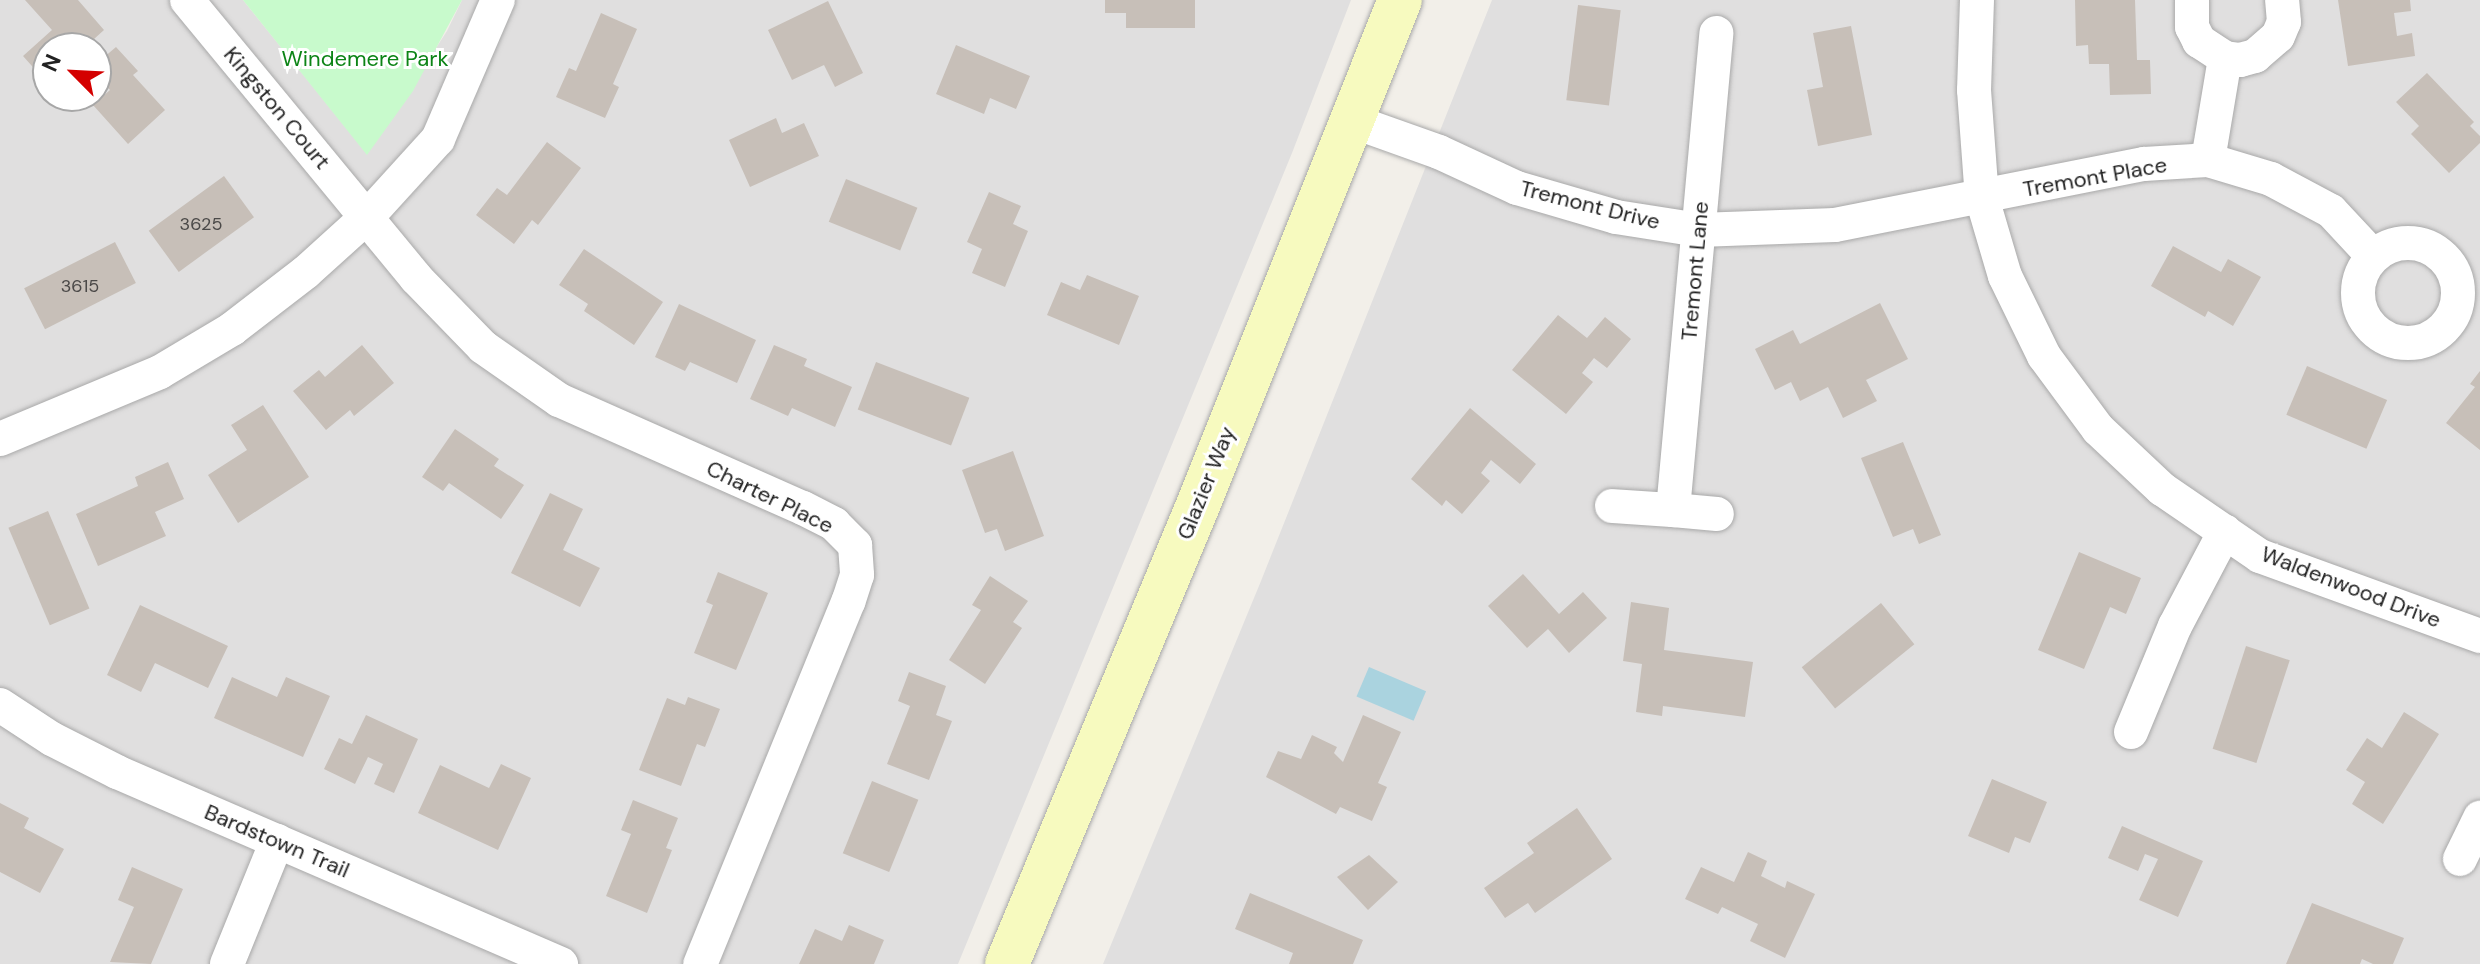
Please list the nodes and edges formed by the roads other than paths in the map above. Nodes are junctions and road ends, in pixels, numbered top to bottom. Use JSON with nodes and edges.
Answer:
{"nodes":[{"id":1,"x":187,"y":0,"type":"edge"},
{"id":2,"x":498,"y":0,"type":"edge"},
{"id":3,"x":1400,"y":0,"type":"edge"},
{"id":4,"x":1977,"y":0,"type":"edge"},
{"id":5,"x":2192,"y":0,"type":"edge"},
{"id":6,"x":2282,"y":0,"type":"edge"},
{"id":7,"x":1716,"y":33,"type":"dead end"},
{"id":8,"x":2225,"y":58,"type":"junction"},
{"id":9,"x":1352,"y":121,"type":"junction"},
{"id":10,"x":2208,"y":160,"type":"junction"},
{"id":11,"x":1982,"y":198,"type":"junction"},
{"id":12,"x":368,"y":216,"type":"junction"},
{"id":13,"x":1699,"y":230,"type":"junction"},
{"id":14,"x":2373,"y":256,"type":"dead end"},
{"id":15,"x":0,"y":439,"type":"edge"},
{"id":16,"x":1612,"y":506,"type":"dead end"},
{"id":17,"x":1673,"y":510,"type":"junction"},
{"id":18,"x":1717,"y":514,"type":"dead end"},
{"id":19,"x":2225,"y":531,"type":"junction"},
{"id":20,"x":2480,"y":636,"type":"edge"},
{"id":21,"x":0,"y":705,"type":"edge"},
{"id":22,"x":2131,"y":732,"type":"dead end"},
{"id":23,"x":2480,"y":818,"type":"edge"},
{"id":24,"x":277,"y":841,"type":"junction"},
{"id":25,"x":2460,"y":859,"type":"dead end"},
{"id":26,"x":227,"y":964,"type":"edge"},
{"id":27,"x":561,"y":964,"type":"edge"},
{"id":28,"x":700,"y":964,"type":"edge"},
{"id":29,"x":1007,"y":964,"type":"edge"}],
"edges":[{"from":1,"to":12,"type":"street","name":"Kingston Court"},
{"from":2,"to":12,"type":"street"},
{"from":3,"to":9,"type":"street","name":"Glazier Way"},
{"from":4,"to":11,"type":"street","name":"Waldenwood Drive"},
{"from":5,"to":8,"type":"street"},
{"from":6,"to":8,"type":"street"},
{"from":7,"to":13,"type":"street","name":"Tremont Lane"},
{"from":8,"to":10,"type":"street"},
{"from":9,"to":13,"type":"street","name":"Tremont Drive"},
{"from":9,"to":29,"type":"street","name":"Glazier Way"},
{"from":10,"to":11,"type":"street","name":"Tremont Place"},
{"from":10,"to":14,"type":"street","name":"Tremont Place"},
{"from":11,"to":13,"type":"street","name":"Tremont Drive"},
{"from":11,"to":19,"type":"street","name":"Waldenwood Drive"},
{"from":12,"to":15,"type":"street"},
{"from":12,"to":28,"type":"street","name":"Charter Place"},
{"from":13,"to":17,"type":"street","name":"Tremont Lane"},
{"from":16,"to":17,"type":"street"},
{"from":17,"to":18,"type":"street"},
{"from":19,"to":20,"type":"street","name":"Waldenwood Drive"},
{"from":19,"to":22,"type":"street"},
{"from":21,"to":24,"type":"street","name":"Bardstown Trail"},
{"from":23,"to":25,"type":"street"},
{"from":24,"to":26,"type":"street"},
{"from":24,"to":27,"type":"street","name":"Bardstown Trail"}]}
